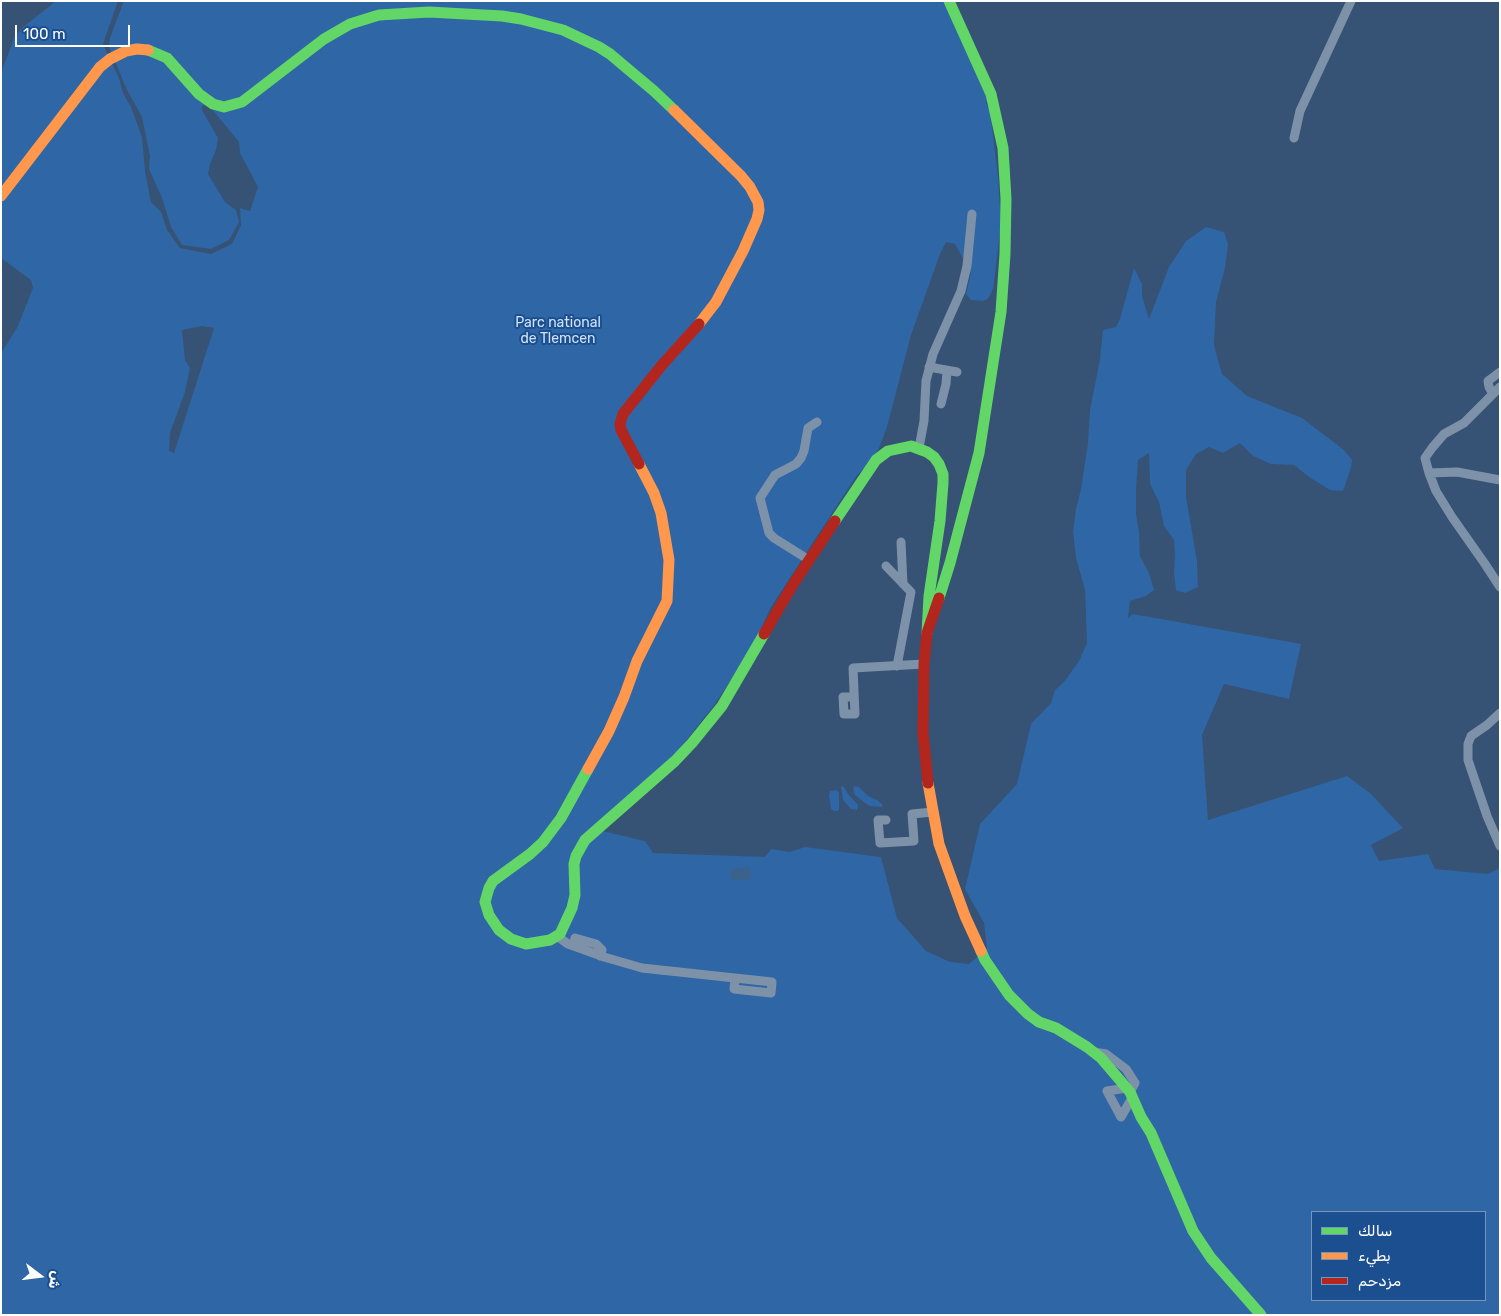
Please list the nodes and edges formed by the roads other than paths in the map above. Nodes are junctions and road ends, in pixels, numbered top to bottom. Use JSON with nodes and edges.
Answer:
{"nodes":[{"id":1,"x":949,"y":1,"type":"edge"},
{"id":2,"x":1352,"y":1,"type":"edge"},
{"id":3,"x":1294,"y":138,"type":"dead end"},
{"id":4,"x":1,"y":196,"type":"edge"},
{"id":5,"x":972,"y":214,"type":"dead end"},
{"id":6,"x":929,"y":368,"type":"junction"},
{"id":7,"x":947,"y":371,"type":"junction"},
{"id":8,"x":958,"y":372,"type":"dead end"},
{"id":9,"x":1500,"y":372,"type":"edge"},
{"id":10,"x":1500,"y":387,"type":"edge"},
{"id":11,"x":1493,"y":394,"type":"junction"},
{"id":12,"x":941,"y":404,"type":"dead end"},
{"id":13,"x":816,"y":422,"type":"dead end"},
{"id":14,"x":919,"y":448,"type":"junction"},
{"id":15,"x":1429,"y":474,"type":"junction"},
{"id":16,"x":1500,"y":480,"type":"edge"},
{"id":17,"x":901,"y":542,"type":"dead end"},
{"id":18,"x":808,"y":560,"type":"junction"},
{"id":19,"x":886,"y":566,"type":"dead end"},
{"id":20,"x":903,"y":584,"type":"junction"},
{"id":21,"x":1500,"y":588,"type":"edge"},
{"id":22,"x":927,"y":633,"type":"junction"},
{"id":23,"x":924,"y":664,"type":"junction"},
{"id":24,"x":897,"y":666,"type":"junction"},
{"id":25,"x":854,"y":697,"type":"dead end"},
{"id":26,"x":1500,"y":713,"type":"edge"},
{"id":27,"x":933,"y":812,"type":"junction"},
{"id":28,"x":886,"y":820,"type":"dead end"},
{"id":29,"x":1500,"y":846,"type":"edge"},
{"id":30,"x":557,"y":936,"type":"junction"},
{"id":31,"x":735,"y":978,"type":"dead end"},
{"id":32,"x":1261,"y":1315,"type":"edge"}],
"edges":[{"from":1,"to":22,"type":"main road"},
{"from":2,"to":3,"type":"street"},
{"from":4,"to":30,"type":"main road"},
{"from":5,"to":6,"type":"street"},
{"from":6,"to":7,"type":"street"},
{"from":6,"to":14,"type":"street"},
{"from":7,"to":8,"type":"street"},
{"from":7,"to":12,"type":"street"},
{"from":9,"to":11,"type":"street"},
{"from":10,"to":11,"type":"street"},
{"from":11,"to":15,"type":"street"},
{"from":13,"to":18,"type":"street"},
{"from":14,"to":18,"type":"main road"},
{"from":14,"to":22,"type":"main road"},
{"from":15,"to":16,"type":"street"},
{"from":15,"to":21,"type":"street"},
{"from":17,"to":20,"type":"street"},
{"from":18,"to":30,"type":"main road"},
{"from":19,"to":20,"type":"street"},
{"from":20,"to":24,"type":"street"},
{"from":22,"to":23,"type":"main road"},
{"from":23,"to":24,"type":"street"},
{"from":23,"to":27,"type":"main road"},
{"from":24,"to":25,"type":"street"},
{"from":26,"to":29,"type":"street"},
{"from":27,"to":28,"type":"street"},
{"from":27,"to":32,"type":"main road"},
{"from":30,"to":31,"type":"street"}]}
